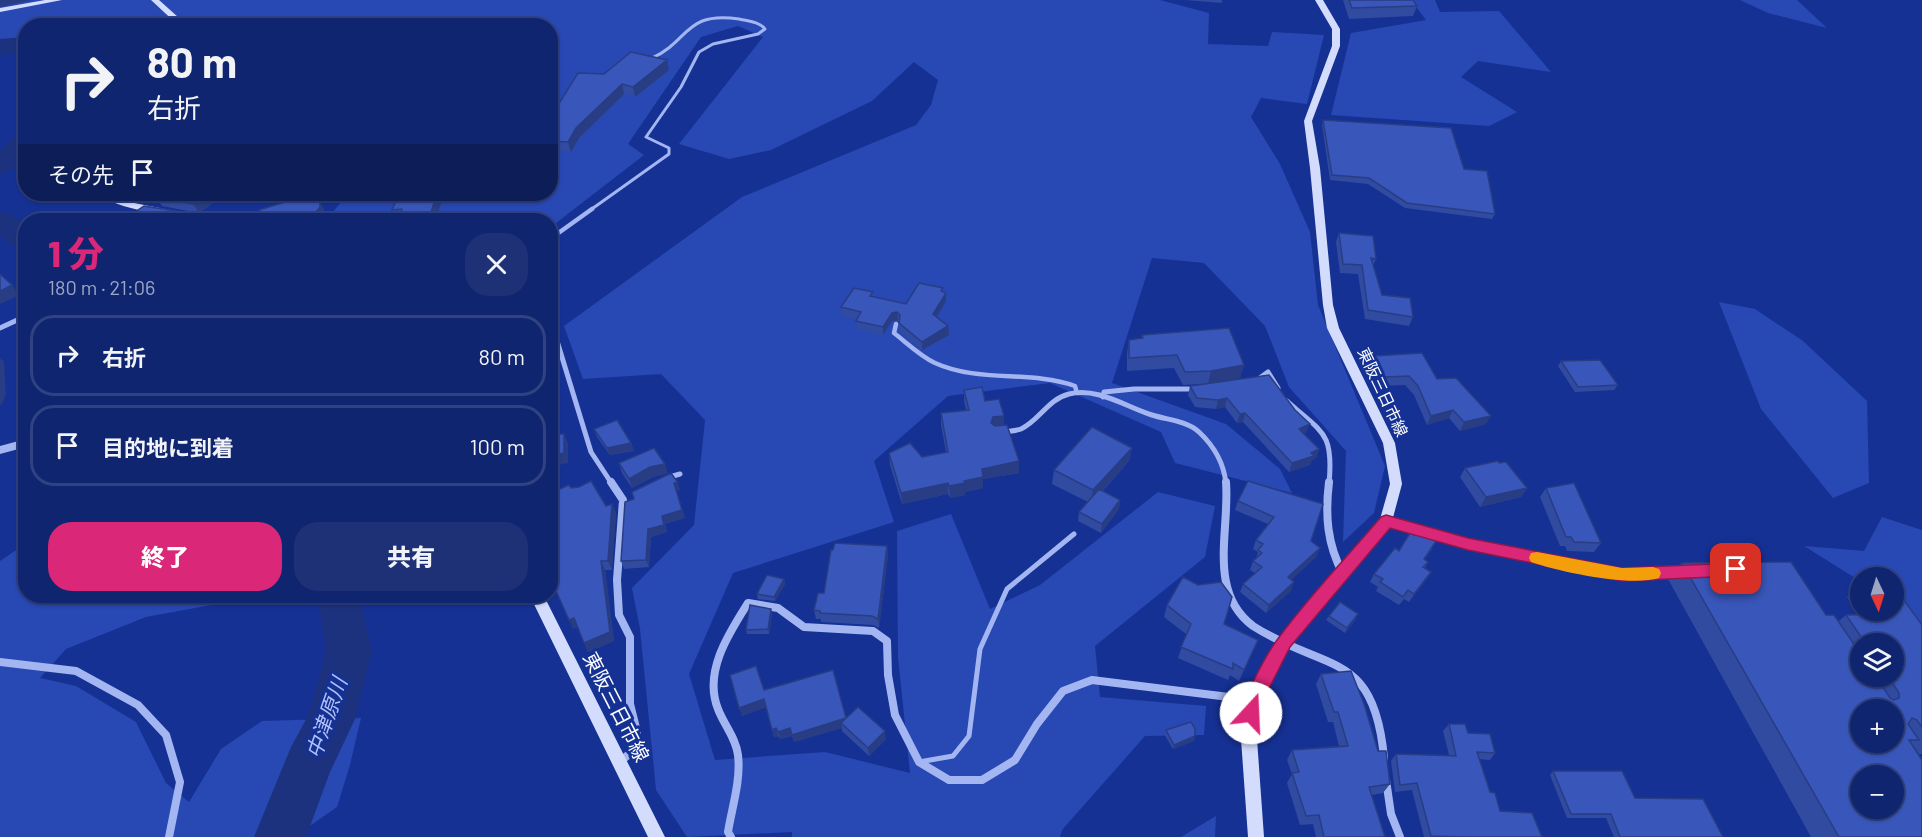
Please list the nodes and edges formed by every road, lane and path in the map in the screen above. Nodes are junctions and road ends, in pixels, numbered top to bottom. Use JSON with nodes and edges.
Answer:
{"nodes":[{"id":1,"x":58,"y":0,"type":"edge"},
{"id":2,"x":155,"y":0,"type":"edge"},
{"id":3,"x":1319,"y":0,"type":"edge"},
{"id":4,"x":0,"y":10,"type":"edge"},
{"id":5,"x":175,"y":18,"type":"edge"},
{"id":6,"x":652,"y":58,"type":"edge"},
{"id":7,"x":118,"y":201,"type":"edge"},
{"id":8,"x":171,"y":213,"type":"edge"},
{"id":9,"x":558,"y":232,"type":"edge"},
{"id":10,"x":18,"y":320,"type":"edge"},
{"id":11,"x":896,"y":324,"type":"edge"},
{"id":12,"x":0,"y":328,"type":"edge"},
{"id":13,"x":558,"y":344,"type":"edge"},
{"id":14,"x":1245,"y":383,"type":"edge"},
{"id":15,"x":1205,"y":388,"type":"edge"},
{"id":16,"x":1077,"y":393,"type":"junction"},
{"id":17,"x":1103,"y":397,"type":"junction"},
{"id":18,"x":995,"y":433,"type":"edge"},
{"id":19,"x":18,"y":445,"type":"edge"},
{"id":20,"x":0,"y":450,"type":"edge"},
{"id":21,"x":680,"y":474,"type":"dead end"},
{"id":22,"x":658,"y":481,"type":"edge"},
{"id":23,"x":632,"y":495,"type":"edge"},
{"id":24,"x":623,"y":500,"type":"junction"},
{"id":25,"x":1386,"y":521,"type":"junction"},
{"id":26,"x":1074,"y":534,"type":"dead end"},
{"id":27,"x":1679,"y":572,"type":"dead end"},
{"id":28,"x":1343,"y":574,"type":"junction"},
{"id":29,"x":540,"y":603,"type":"edge"},
{"id":30,"x":1284,"y":642,"type":"junction"},
{"id":31,"x":0,"y":662,"type":"edge"},
{"id":32,"x":1253,"y":700,"type":"junction"},
{"id":33,"x":620,"y":762,"type":"junction"},
{"id":34,"x":919,"y":762,"type":"junction"},
{"id":35,"x":169,"y":837,"type":"edge"},
{"id":36,"x":657,"y":837,"type":"edge"},
{"id":37,"x":731,"y":837,"type":"edge"},
{"id":38,"x":1256,"y":837,"type":"edge"},
{"id":39,"x":1400,"y":837,"type":"edge"}],
"edges":[{"from":1,"to":4,"type":"main road"},
{"from":2,"to":5,"type":"main road"},
{"from":3,"to":25,"type":"main road","name":"東阪三日市線"},
{"from":6,"to":9,"type":"lane"},
{"from":7,"to":8,"type":"main road"},
{"from":10,"to":12,"type":"street"},
{"from":11,"to":16,"type":"lane"},
{"from":13,"to":24,"type":"street"},
{"from":14,"to":28,"type":"street"},
{"from":15,"to":17,"type":"street"},
{"from":16,"to":17,"type":"street"},
{"from":16,"to":18,"type":"street"},
{"from":17,"to":30,"type":"street"},
{"from":19,"to":20,"type":"street"},
{"from":21,"to":22,"type":"street"},
{"from":23,"to":24,"type":"street"},
{"from":24,"to":33,"type":"street"},
{"from":25,"to":27,"type":"lane"},
{"from":25,"to":28,"type":"main road","name":"東阪三日市線"},
{"from":26,"to":34,"type":"lane"},
{"from":28,"to":30,"type":"main road","name":"東阪三日市線"},
{"from":29,"to":33,"type":"main road","name":"東阪三日市線"},
{"from":30,"to":32,"type":"main road","name":"東阪三日市線"},
{"from":30,"to":39,"type":"street"},
{"from":31,"to":35,"type":"street"},
{"from":32,"to":34,"type":"street"},
{"from":32,"to":38,"type":"main road","name":"東阪三日市線"},
{"from":33,"to":36,"type":"main road","name":"東阪三日市線"},
{"from":34,"to":37,"type":"street"}]}
